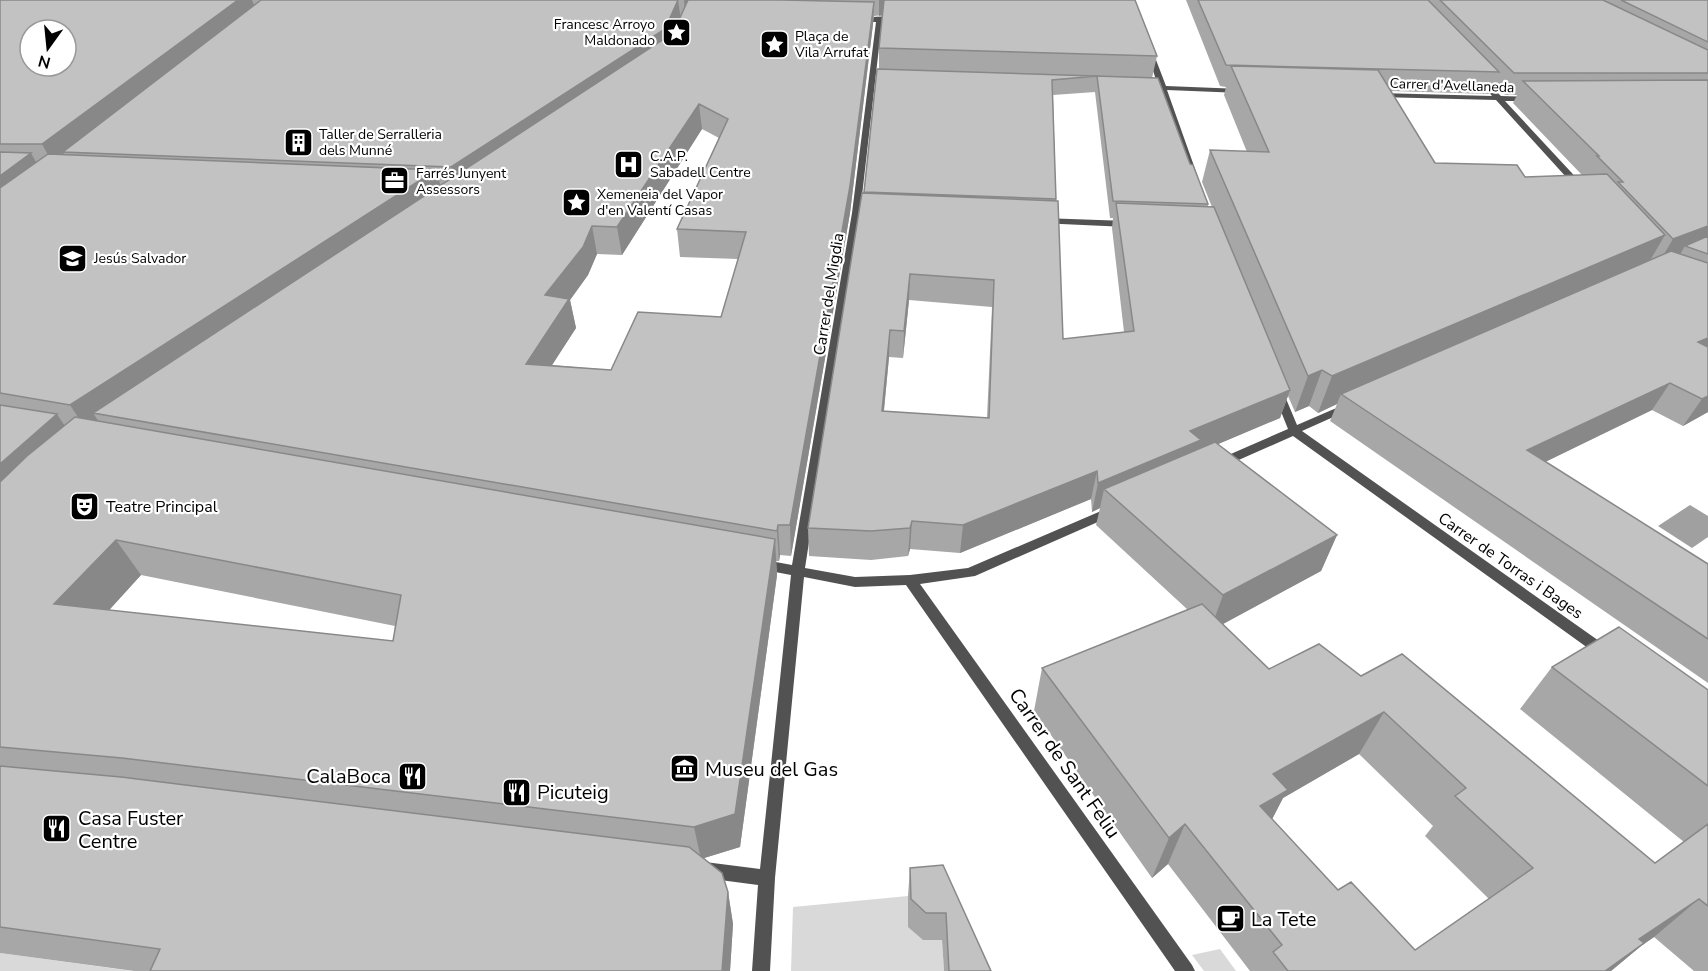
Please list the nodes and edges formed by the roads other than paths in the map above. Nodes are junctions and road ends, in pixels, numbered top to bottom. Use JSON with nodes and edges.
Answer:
{"nodes":[{"id":1,"x":910,"y":15,"type":"edge"},
{"id":2,"x":855,"y":20,"type":"edge"},
{"id":3,"x":879,"y":20,"type":"junction"},
{"id":4,"x":1147,"y":44,"type":"edge"},
{"id":5,"x":1473,"y":71,"type":"edge"},
{"id":6,"x":871,"y":80,"type":"junction"},
{"id":7,"x":882,"y":81,"type":"edge"},
{"id":8,"x":1151,"y":88,"type":"edge"},
{"id":9,"x":1163,"y":88,"type":"junction"},
{"id":10,"x":1245,"y":91,"type":"edge"},
{"id":11,"x":1373,"y":95,"type":"edge"},
{"id":12,"x":1502,"y":99,"type":"junction"},
{"id":13,"x":1536,"y":99,"type":"edge"},
{"id":14,"x":1197,"y":184,"type":"edge"},
{"id":15,"x":1586,"y":194,"type":"edge"},
{"id":16,"x":856,"y":213,"type":"junction"},
{"id":17,"x":868,"y":214,"type":"edge"},
{"id":18,"x":1034,"y":220,"type":"edge"},
{"id":19,"x":1141,"y":225,"type":"edge"},
{"id":20,"x":1277,"y":388,"type":"edge"},
{"id":21,"x":1360,"y":402,"type":"edge"},
{"id":22,"x":1294,"y":431,"type":"junction"},
{"id":23,"x":1208,"y":469,"type":"edge"},
{"id":24,"x":1121,"y":507,"type":"edge"},
{"id":25,"x":751,"y":562,"type":"edge"},
{"id":26,"x":798,"y":571,"type":"junction"},
{"id":27,"x":910,"y":580,"type":"junction"},
{"id":28,"x":1612,"y":657,"type":"edge"},
{"id":29,"x":684,"y":868,"type":"edge"},
{"id":30,"x":767,"y":878,"type":"junction"},
{"id":31,"x":761,"y":971,"type":"edge"},
{"id":32,"x":1186,"y":971,"type":"edge"}],
"edges":[{"from":1,"to":3,"type":"street"},
{"from":2,"to":3,"type":"street"},
{"from":3,"to":6,"type":"street","name":"Carrer del Migdia"},
{"from":4,"to":9,"type":"street"},
{"from":5,"to":12,"type":"street"},
{"from":6,"to":7,"type":"street"},
{"from":6,"to":16,"type":"street","name":"Carrer del Migdia"},
{"from":8,"to":9,"type":"street"},
{"from":9,"to":10,"type":"street"},
{"from":9,"to":14,"type":"street"},
{"from":11,"to":12,"type":"street","name":"Carrer d'Avellaneda"},
{"from":12,"to":13,"type":"street","name":"Carrer d'Avellaneda"},
{"from":12,"to":15,"type":"street"},
{"from":16,"to":17,"type":"street"},
{"from":16,"to":26,"type":"street","name":"Carrer del Migdia"},
{"from":18,"to":19,"type":"street"},
{"from":20,"to":22,"type":"street"},
{"from":21,"to":22,"type":"street"},
{"from":22,"to":23,"type":"street"},
{"from":22,"to":28,"type":"street","name":"Carrer de Torras i Bages"},
{"from":24,"to":27,"type":"street"},
{"from":25,"to":26,"type":"street"},
{"from":26,"to":27,"type":"street"},
{"from":26,"to":30,"type":"street","name":"Carrer del Migdia"},
{"from":27,"to":32,"type":"street","name":"Carrer de Sant Feliu"},
{"from":29,"to":30,"type":"street"},
{"from":30,"to":31,"type":"street","name":"Carrer del Migdia"}]}
